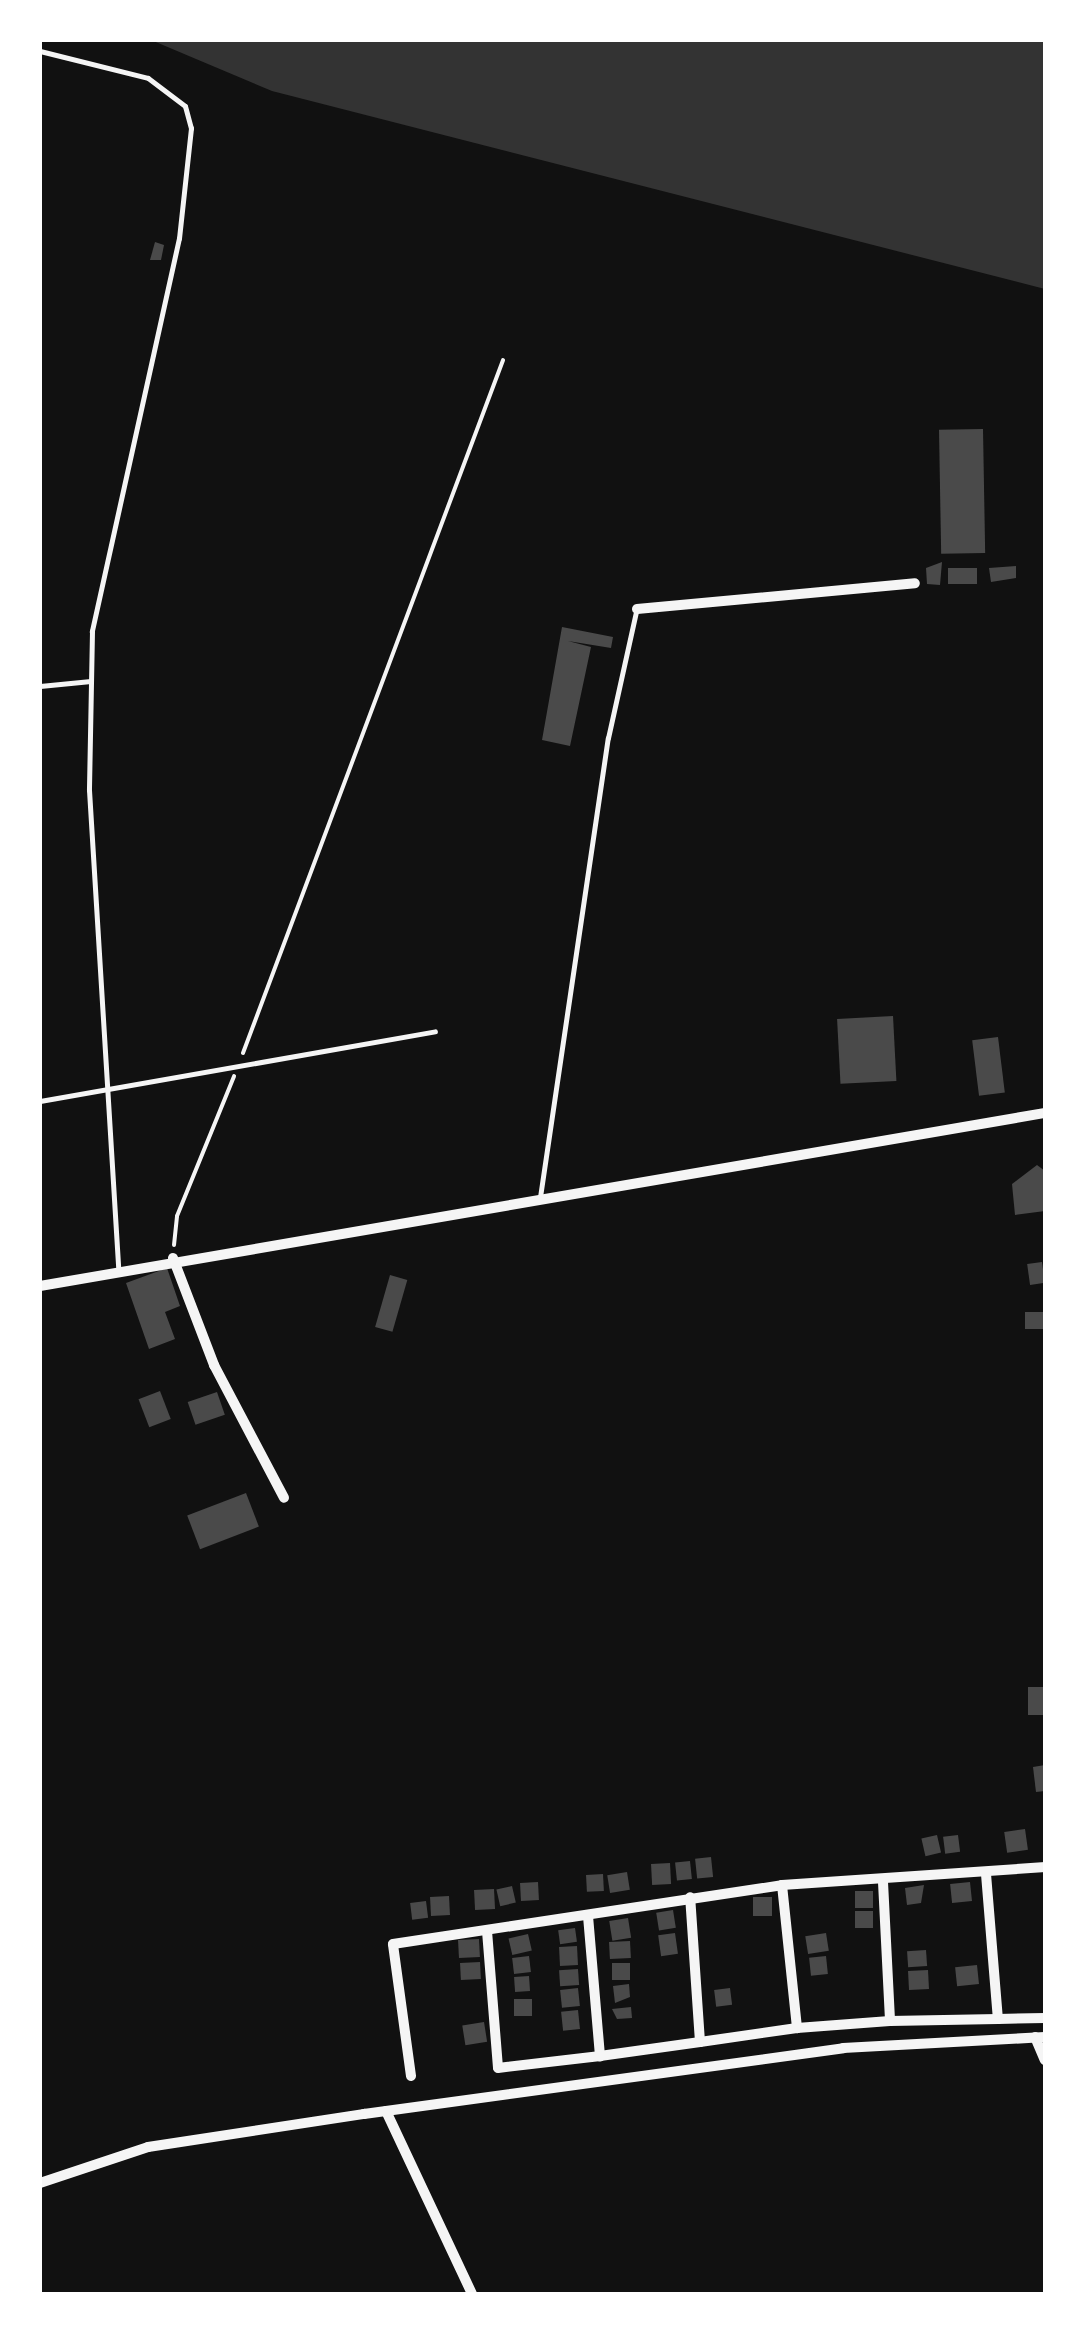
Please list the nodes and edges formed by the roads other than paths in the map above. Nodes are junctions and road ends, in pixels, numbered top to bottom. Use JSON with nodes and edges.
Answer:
{"nodes":[{"id":1,"x":40,"y":51,"type":"edge"},
{"id":2,"x":915,"y":584,"type":"dead end"},
{"id":3,"x":637,"y":609,"type":"joint"},
{"id":4,"x":91,"y":681,"type":"junction"},
{"id":5,"x":40,"y":686,"type":"edge"},
{"id":6,"x":435,"y":1031,"type":"dead end"},
{"id":7,"x":109,"y":1096,"type":"junction"},
{"id":8,"x":40,"y":1102,"type":"edge"},
{"id":9,"x":1045,"y":1114,"type":"edge"},
{"id":10,"x":540,"y":1200,"type":"junction"},
{"id":11,"x":173,"y":1258,"type":"junction"},
{"id":12,"x":118,"y":1269,"type":"junction"},
{"id":13,"x":40,"y":1286,"type":"edge"},
{"id":14,"x":284,"y":1498,"type":"dead end"},
{"id":15,"x":1045,"y":1867,"type":"edge"},
{"id":16,"x":986,"y":1874,"type":"junction"},
{"id":17,"x":883,"y":1882,"type":"junction"},
{"id":18,"x":782,"y":1885,"type":"junction"},
{"id":19,"x":690,"y":1897,"type":"junction"},
{"id":20,"x":588,"y":1916,"type":"junction"},
{"id":21,"x":487,"y":1930,"type":"junction"},
{"id":22,"x":1045,"y":2018,"type":"edge"},
{"id":23,"x":998,"y":2019,"type":"junction"},
{"id":24,"x":890,"y":2020,"type":"junction"},
{"id":25,"x":797,"y":2028,"type":"junction"},
{"id":26,"x":1040,"y":2037,"type":"edge"},
{"id":27,"x":700,"y":2042,"type":"junction"},
{"id":28,"x":600,"y":2056,"type":"junction"},
{"id":29,"x":1045,"y":2060,"type":"edge"},
{"id":30,"x":412,"y":2076,"type":"dead end"},
{"id":31,"x":386,"y":2111,"type":"junction"},
{"id":32,"x":40,"y":2183,"type":"edge"},
{"id":33,"x":472,"y":2294,"type":"edge"}],
"edges":[{"from":1,"to":4,"type":"lane"},
{"from":2,"to":3,"type":"street"},
{"from":3,"to":10,"type":"lane"},
{"from":4,"to":5,"type":"lane"},
{"from":4,"to":7,"type":"lane"},
{"from":6,"to":7,"type":"lane"},
{"from":7,"to":8,"type":"lane"},
{"from":7,"to":12,"type":"lane"},
{"from":9,"to":10,"type":"street"},
{"from":10,"to":11,"type":"street"},
{"from":11,"to":12,"type":"street"},
{"from":11,"to":14,"type":"street"},
{"from":12,"to":13,"type":"street"},
{"from":15,"to":16,"type":"street"},
{"from":16,"to":17,"type":"street"},
{"from":16,"to":23,"type":"street"},
{"from":17,"to":18,"type":"street"},
{"from":17,"to":24,"type":"street"},
{"from":18,"to":19,"type":"street"},
{"from":18,"to":25,"type":"street"},
{"from":19,"to":20,"type":"street"},
{"from":19,"to":27,"type":"street"},
{"from":20,"to":21,"type":"street"},
{"from":20,"to":28,"type":"street"},
{"from":21,"to":28,"type":"street"},
{"from":21,"to":30,"type":"street"},
{"from":22,"to":23,"type":"street"},
{"from":23,"to":24,"type":"street"},
{"from":24,"to":25,"type":"street"},
{"from":25,"to":27,"type":"street"},
{"from":26,"to":29,"type":"street"},
{"from":26,"to":31,"type":"street"},
{"from":27,"to":28,"type":"street"},
{"from":31,"to":32,"type":"street"},
{"from":31,"to":33,"type":"street"}]}
